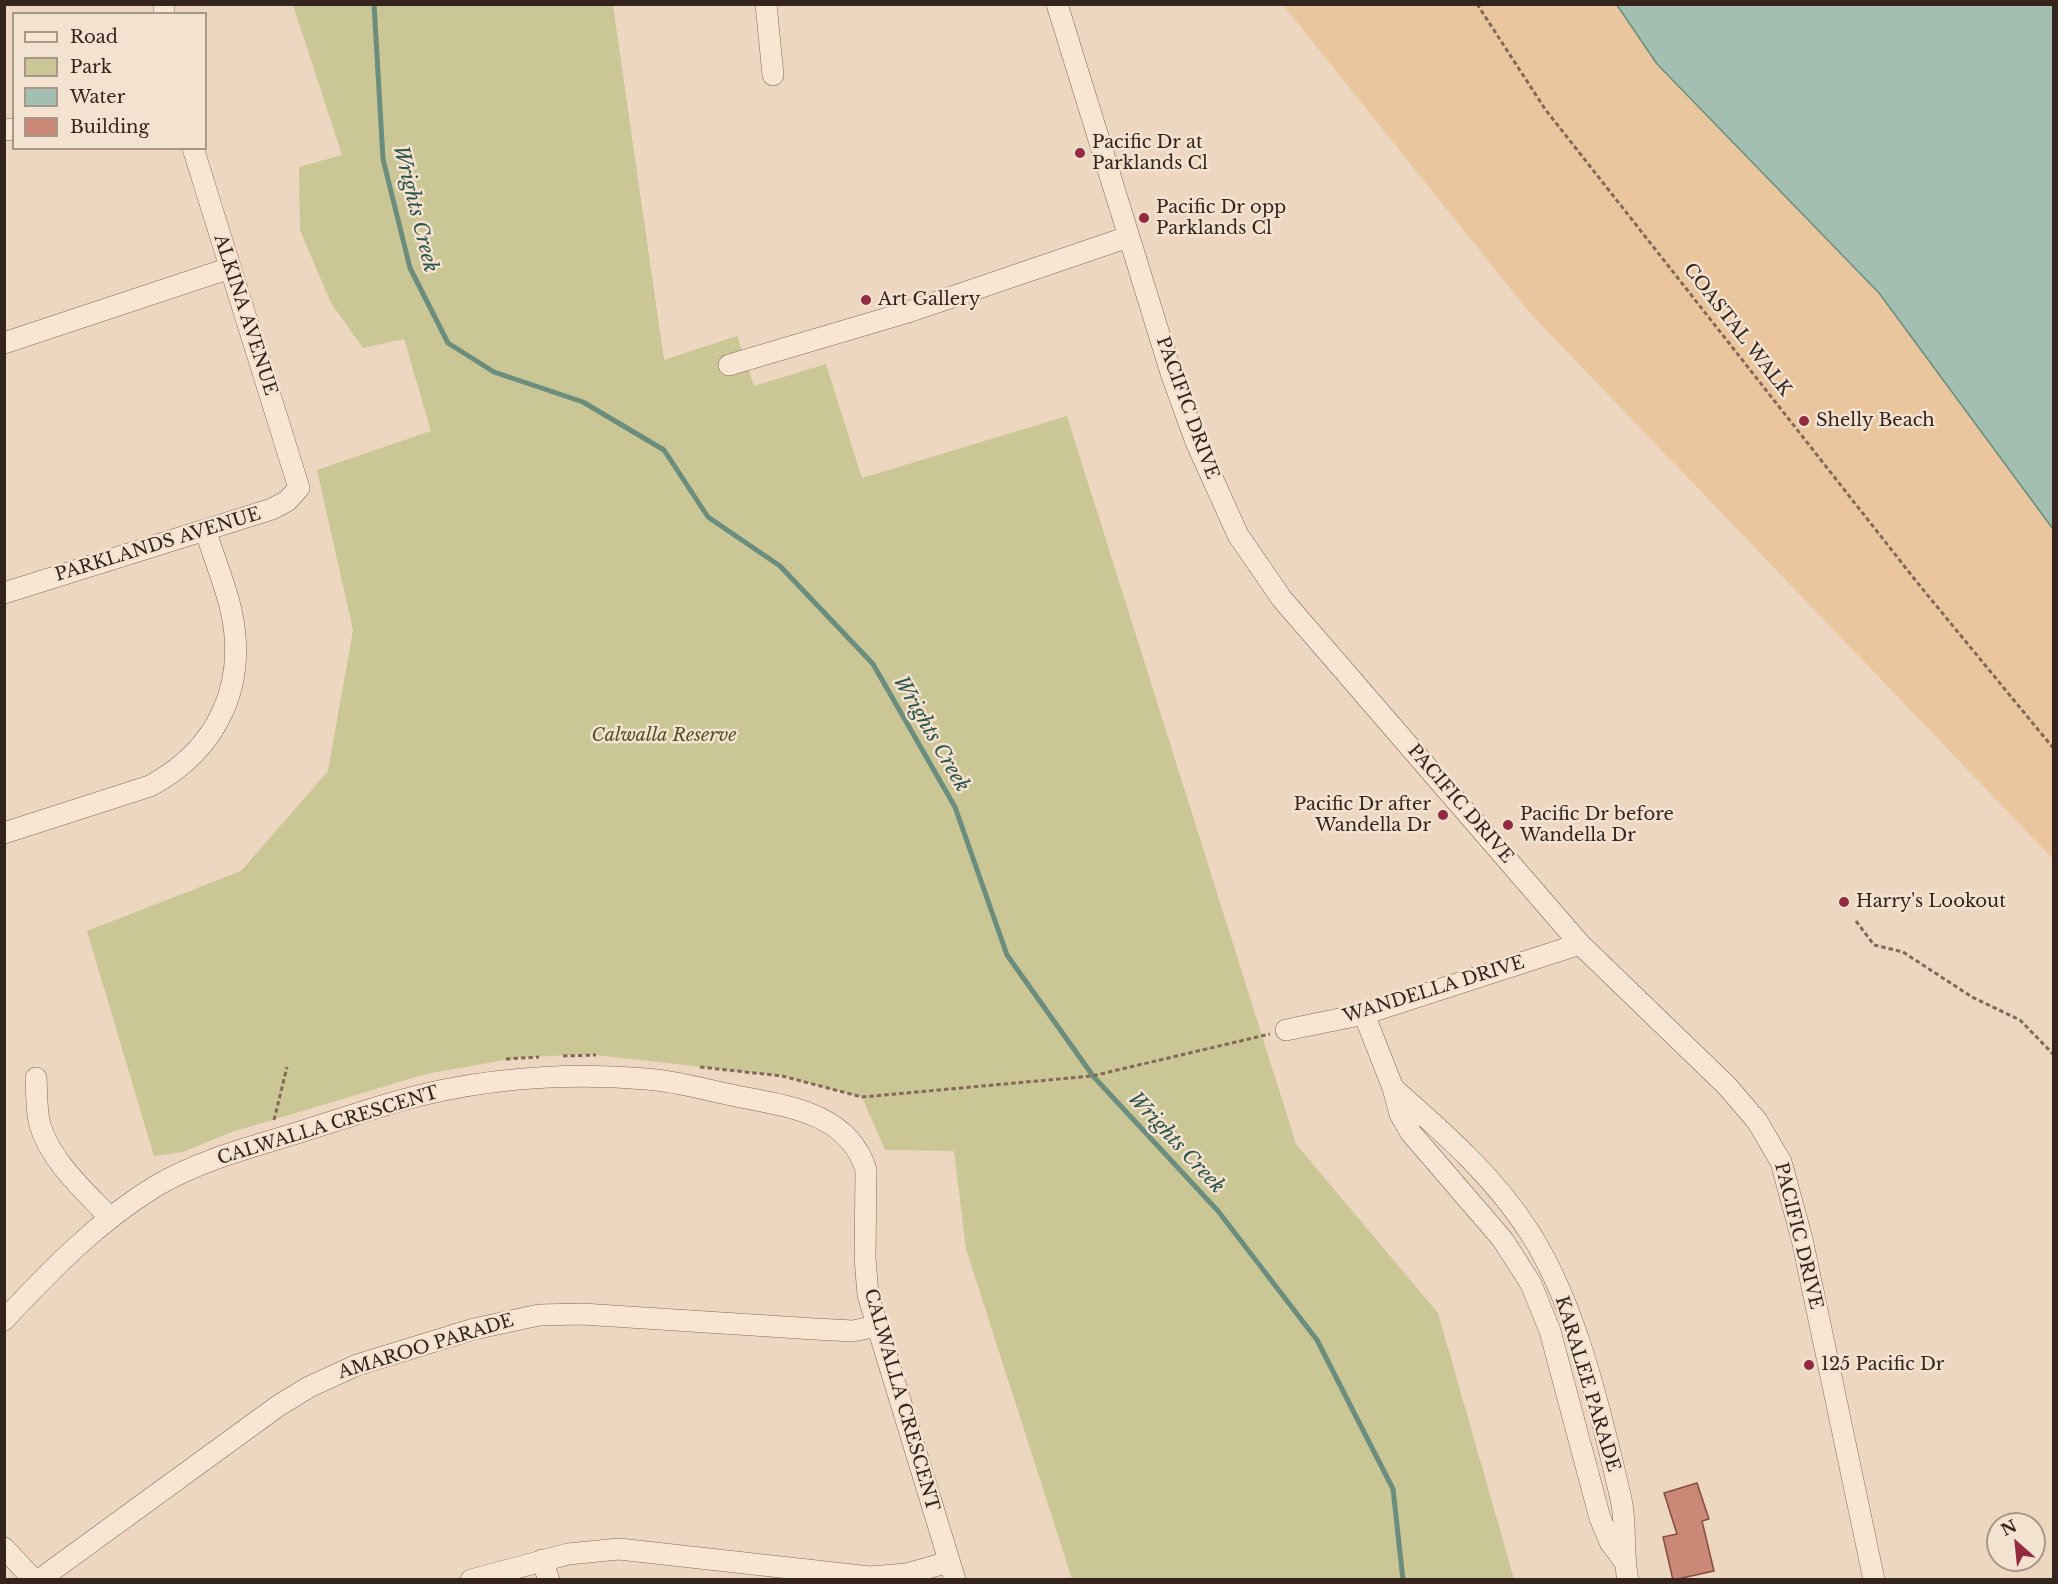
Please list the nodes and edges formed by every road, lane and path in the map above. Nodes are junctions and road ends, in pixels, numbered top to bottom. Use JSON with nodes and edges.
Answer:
{"nodes":[{"id":1,"x":766,"y":4,"type":"edge"},
{"id":2,"x":1057,"y":4,"type":"edge"},
{"id":3,"x":1477,"y":4,"type":"edge"},
{"id":4,"x":773,"y":75,"type":"dead end"},
{"id":5,"x":194,"y":150,"type":"edge"},
{"id":6,"x":1128,"y":237,"type":"junction"},
{"id":7,"x":230,"y":268,"type":"junction"},
{"id":8,"x":4,"y":342,"type":"edge"},
{"id":9,"x":729,"y":365,"type":"dead end"},
{"id":10,"x":298,"y":481,"type":"joint"},
{"id":11,"x":206,"y":532,"type":"junction"},
{"id":12,"x":4,"y":593,"type":"edge"},
{"id":13,"x":2054,"y":749,"type":"edge"},
{"id":14,"x":4,"y":833,"type":"edge"},
{"id":15,"x":1856,"y":921,"type":"dead end"},
{"id":16,"x":1580,"y":944,"type":"junction"},
{"id":17,"x":1364,"y":1014,"type":"junction"},
{"id":18,"x":1286,"y":1030,"type":"dead end"},
{"id":19,"x":2054,"y":1055,"type":"edge"},
{"id":20,"x":287,"y":1067,"type":"dead end"},
{"id":21,"x":36,"y":1078,"type":"dead end"},
{"id":22,"x":274,"y":1120,"type":"dead end"},
{"id":23,"x":110,"y":1218,"type":"junction"},
{"id":24,"x":4,"y":1320,"type":"edge"},
{"id":25,"x":877,"y":1326,"type":"junction"},
{"id":26,"x":4,"y":1548,"type":"edge"},
{"id":27,"x":545,"y":1570,"type":"edge"},
{"id":28,"x":1626,"y":1570,"type":"edge"},
{"id":29,"x":952,"y":1571,"type":"edge"},
{"id":30,"x":826,"y":1576,"type":"edge"},
{"id":31,"x":34,"y":1580,"type":"edge"},
{"id":32,"x":39,"y":1580,"type":"edge"},
{"id":33,"x":471,"y":1580,"type":"edge"},
{"id":34,"x":1874,"y":1580,"type":"edge"}],
"edges":[{"from":1,"to":4,"type":"street"},
{"from":2,"to":6,"type":"street","name":"PACIFIC DRIVE"},
{"from":3,"to":13,"type":"path","name":"COASTAL WALK"},
{"from":5,"to":7,"type":"street","name":"ALKINA AVENUE"},
{"from":6,"to":9,"type":"street"},
{"from":6,"to":16,"type":"street","name":"PACIFIC DRIVE"},
{"from":7,"to":8,"type":"street"},
{"from":7,"to":10,"type":"street","name":"ALKINA AVENUE"},
{"from":10,"to":11,"type":"street","name":"PARKLANDS AVENUE"},
{"from":11,"to":12,"type":"street","name":"PARKLANDS AVENUE"},
{"from":11,"to":14,"type":"street"},
{"from":15,"to":19,"type":"path"},
{"from":16,"to":17,"type":"street","name":"WANDELLA DRIVE"},
{"from":16,"to":34,"type":"street","name":"PACIFIC DRIVE"},
{"from":17,"to":18,"type":"street","name":"WANDELLA DRIVE"},
{"from":17,"to":28,"type":"street","name":"KARALEE PARADE"},
{"from":20,"to":22,"type":"path"},
{"from":21,"to":23,"type":"street"},
{"from":23,"to":24,"type":"street","name":"CALWALLA CRESCENT"},
{"from":23,"to":25,"type":"street","name":"CALWALLA CRESCENT"},
{"from":25,"to":29,"type":"street","name":"CALWALLA CRESCENT"},
{"from":25,"to":32,"type":"street","name":"AMAROO PARADE"},
{"from":26,"to":31,"type":"street"},
{"from":27,"to":30,"type":"street"},
{"from":27,"to":33,"type":"street"},
{"from":29,"to":30,"type":"street"}]}
